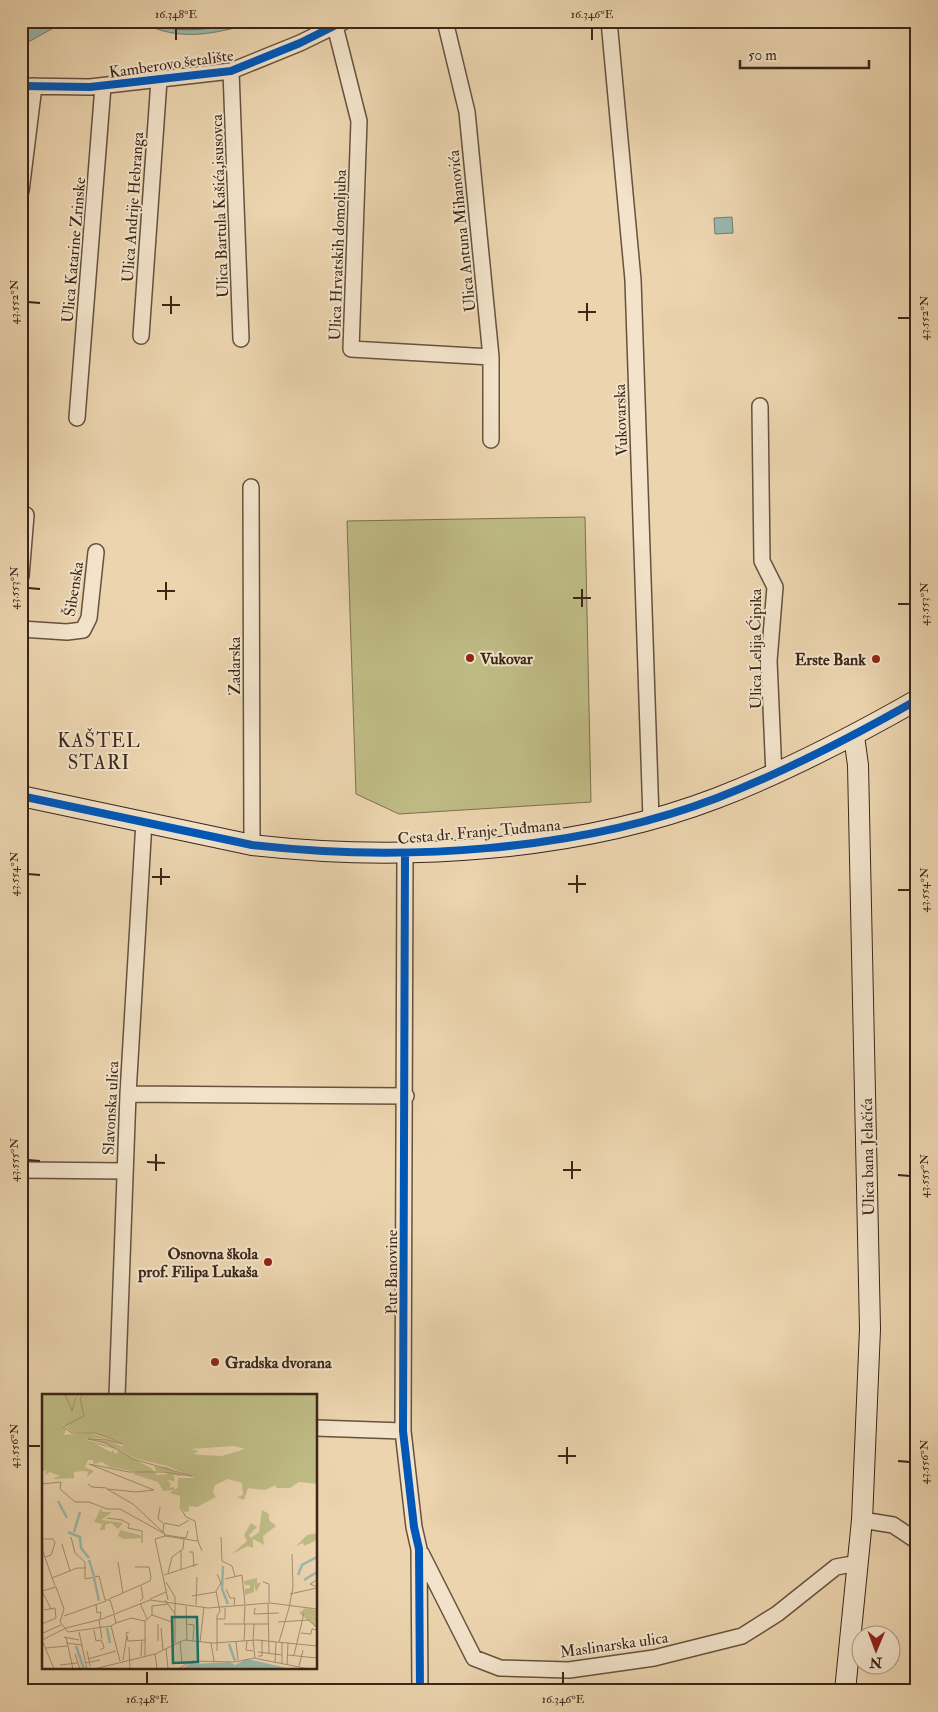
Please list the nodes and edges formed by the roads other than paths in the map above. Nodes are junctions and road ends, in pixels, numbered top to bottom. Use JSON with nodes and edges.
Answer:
{"nodes":[{"id":1,"x":445,"y":21,"type":"edge"},
{"id":2,"x":609,"y":21,"type":"edge"},
{"id":3,"x":339,"y":24,"type":"edge"},
{"id":4,"x":231,"y":71,"type":"junction"},
{"id":5,"x":159,"y":80,"type":"junction"},
{"id":6,"x":28,"y":86,"type":"edge"},
{"id":7,"x":103,"y":86,"type":"junction"},
{"id":8,"x":21,"y":191,"type":"edge"},
{"id":9,"x":141,"y":336,"type":"dead end"},
{"id":10,"x":241,"y":339,"type":"dead end"},
{"id":11,"x":491,"y":356,"type":"junction"},
{"id":12,"x":760,"y":406,"type":"dead end"},
{"id":13,"x":77,"y":418,"type":"dead end"},
{"id":14,"x":491,"y":440,"type":"dead end"},
{"id":15,"x":251,"y":487,"type":"dead end"},
{"id":16,"x":26,"y":515,"type":"dead end"},
{"id":17,"x":96,"y":552,"type":"dead end"},
{"id":18,"x":21,"y":576,"type":"edge"},
{"id":19,"x":21,"y":629,"type":"edge"},
{"id":20,"x":917,"y":700,"type":"edge"},
{"id":21,"x":854,"y":736,"type":"junction"},
{"id":22,"x":774,"y":775,"type":"junction"},
{"id":23,"x":21,"y":796,"type":"edge"},
{"id":24,"x":651,"y":819,"type":"junction"},
{"id":25,"x":144,"y":821,"type":"junction"},
{"id":26,"x":252,"y":845,"type":"junction"},
{"id":27,"x":405,"y":853,"type":"junction"},
{"id":28,"x":128,"y":1094,"type":"junction"},
{"id":29,"x":406,"y":1096,"type":"junction"},
{"id":30,"x":21,"y":1170,"type":"edge"},
{"id":31,"x":125,"y":1171,"type":"junction"},
{"id":32,"x":117,"y":1394,"type":"edge"},
{"id":33,"x":318,"y":1428,"type":"edge"},
{"id":34,"x":404,"y":1431,"type":"junction"},
{"id":35,"x":862,"y":1520,"type":"junction"},
{"id":36,"x":917,"y":1541,"type":"edge"},
{"id":37,"x":419,"y":1549,"type":"junction"},
{"id":38,"x":858,"y":1563,"type":"junction"},
{"id":39,"x":420,"y":1691,"type":"edge"},
{"id":40,"x":845,"y":1691,"type":"edge"}],
"edges":[{"from":1,"to":11,"type":"street","name":"Ulica Antuna Mihanovića"},
{"from":2,"to":24,"type":"street","name":"Vukovarska"},
{"from":3,"to":4,"type":"street","name":"Kamberovo šetalište"},
{"from":3,"to":11,"type":"street","name":"Ulica Hrvatskih domoljuba"},
{"from":4,"to":5,"type":"street","name":"Kamberovo šetalište"},
{"from":4,"to":10,"type":"street","name":"Ulica Bartula Kašića,isusovca"},
{"from":5,"to":7,"type":"street","name":"Kamberovo šetalište"},
{"from":5,"to":9,"type":"street","name":"Ulica Andrije Hebranga"},
{"from":6,"to":7,"type":"street","name":"Kamberovo šetalište"},
{"from":6,"to":8,"type":"street"},
{"from":7,"to":13,"type":"street","name":"Ulica Katarine Zrinske"},
{"from":11,"to":14,"type":"street","name":"Ulica Antuna Mihanovića"},
{"from":12,"to":22,"type":"street","name":"Ulica Lelija Ćipika"},
{"from":15,"to":26,"type":"street","name":"Zadarska"},
{"from":16,"to":18,"type":"street"},
{"from":17,"to":19,"type":"street","name":"Šibenska"},
{"from":20,"to":21,"type":"main road","name":"Cesta dr. Franje Tuđmana"},
{"from":21,"to":22,"type":"main road","name":"Cesta dr. Franje Tuđmana"},
{"from":21,"to":35,"type":"main road","name":"Ulica bana Jelačića"},
{"from":22,"to":24,"type":"main road","name":"Cesta dr. Franje Tuđmana"},
{"from":23,"to":25,"type":"main road","name":"Cesta dr. Franje Tuđmana"},
{"from":24,"to":27,"type":"main road","name":"Cesta dr. Franje Tuđmana"},
{"from":25,"to":26,"type":"main road","name":"Cesta dr. Franje Tuđmana"},
{"from":25,"to":28,"type":"street","name":"Slavonska ulica"},
{"from":26,"to":27,"type":"main road","name":"Cesta dr. Franje Tuđmana"},
{"from":27,"to":29,"type":"street","name":"Put Banovine"},
{"from":28,"to":29,"type":"street"},
{"from":28,"to":31,"type":"street","name":"Slavonska ulica"},
{"from":29,"to":34,"type":"street","name":"Put Banovine"},
{"from":30,"to":31,"type":"street"},
{"from":31,"to":32,"type":"street","name":"Slavonska ulica"},
{"from":33,"to":34,"type":"street"},
{"from":34,"to":37,"type":"street","name":"Put Banovine"},
{"from":35,"to":36,"type":"street"},
{"from":35,"to":38,"type":"main road","name":"Ulica bana Jelačića"},
{"from":37,"to":38,"type":"street","name":"Maslinarska ulica"},
{"from":37,"to":39,"type":"street","name":"Put Banovine"},
{"from":38,"to":40,"type":"main road","name":"Ulica bana Jelačića"}]}
